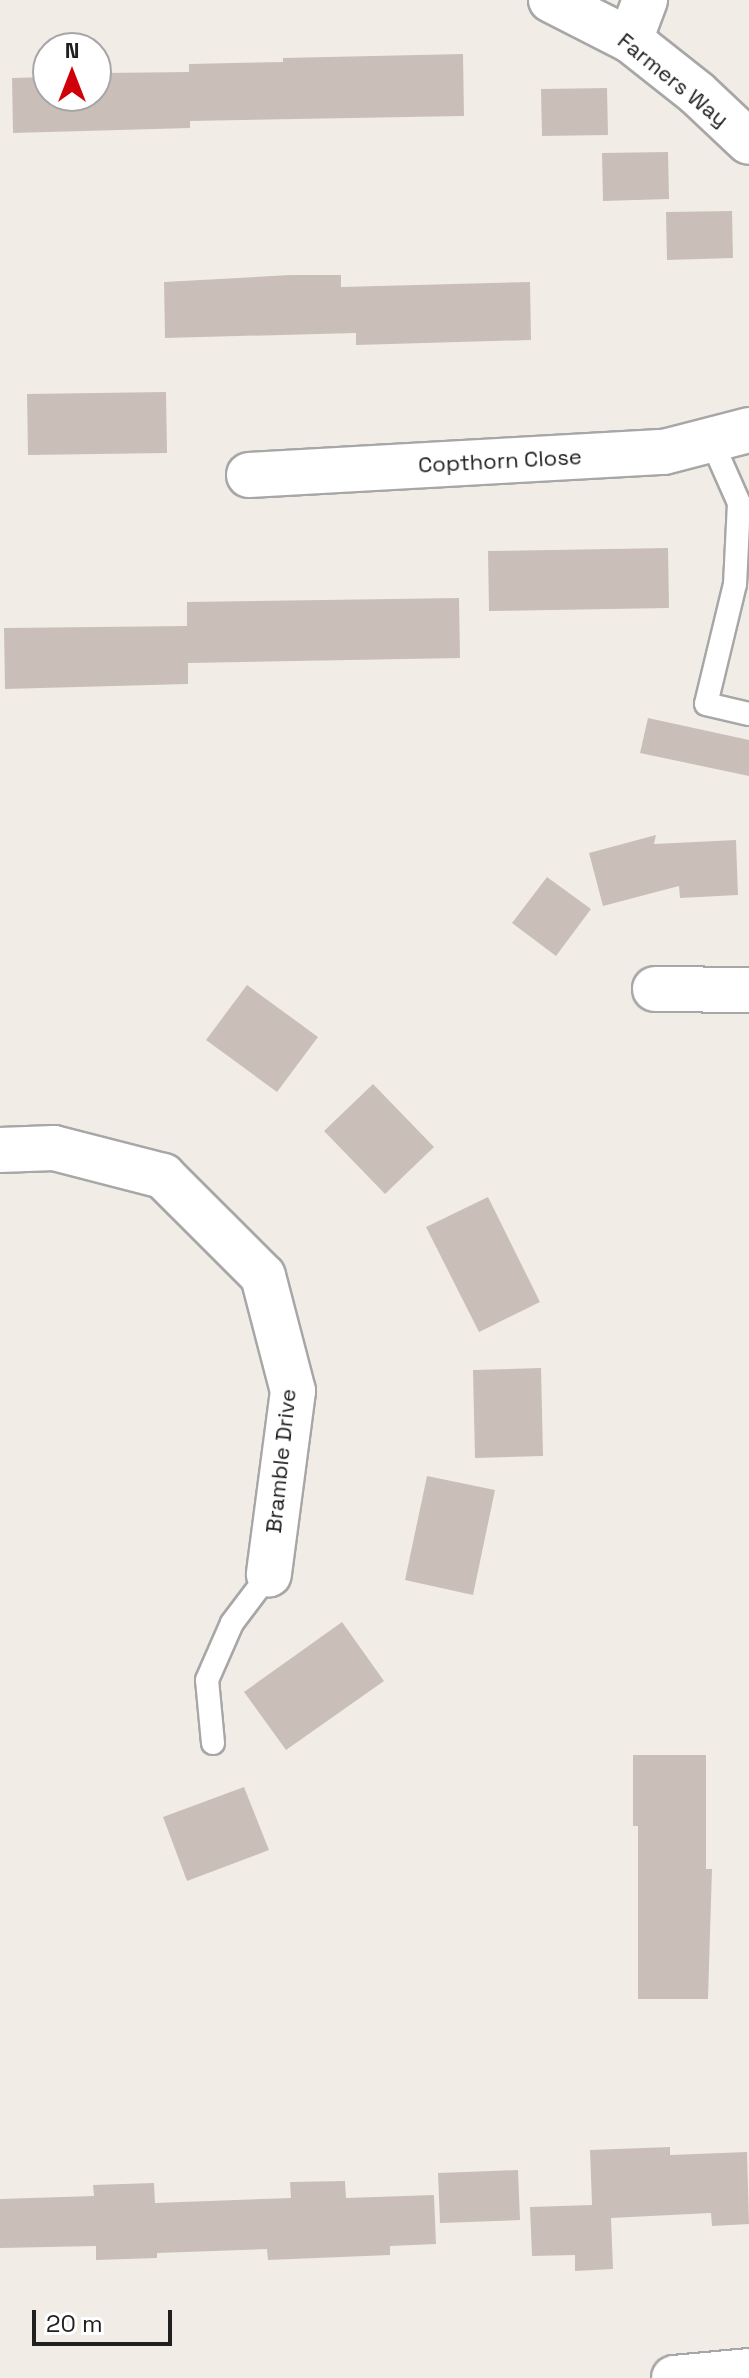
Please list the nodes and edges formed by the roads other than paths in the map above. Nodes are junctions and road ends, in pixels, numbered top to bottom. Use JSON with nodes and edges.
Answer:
{"nodes":[{"id":1,"x":551,"y":0,"type":"edge"},
{"id":2,"x":638,"y":20,"type":"edge"},
{"id":3,"x":749,"y":142,"type":"edge"},
{"id":4,"x":730,"y":436,"type":"edge"},
{"id":5,"x":249,"y":475,"type":"dead end"},
{"id":6,"x":749,"y":714,"type":"edge"},
{"id":7,"x":655,"y":989,"type":"dead end"},
{"id":8,"x":749,"y":990,"type":"edge"},
{"id":9,"x":0,"y":1150,"type":"edge"},
{"id":10,"x":269,"y":1574,"type":"joint"},
{"id":11,"x":213,"y":1743,"type":"dead end"},
{"id":12,"x":749,"y":2371,"type":"edge"},
{"id":13,"x":674,"y":2378,"type":"edge"}],
"edges":[{"from":1,"to":2,"type":"street","name":"Farmers Way"},
{"from":2,"to":3,"type":"street","name":"Farmers Way"},
{"from":4,"to":5,"type":"street","name":"Copthorn Close"},
{"from":4,"to":6,"type":"lane"},
{"from":7,"to":8,"type":"street"},
{"from":9,"to":10,"type":"street","name":"Bramble Drive"},
{"from":10,"to":11,"type":"lane"},
{"from":12,"to":13,"type":"street"}]}
